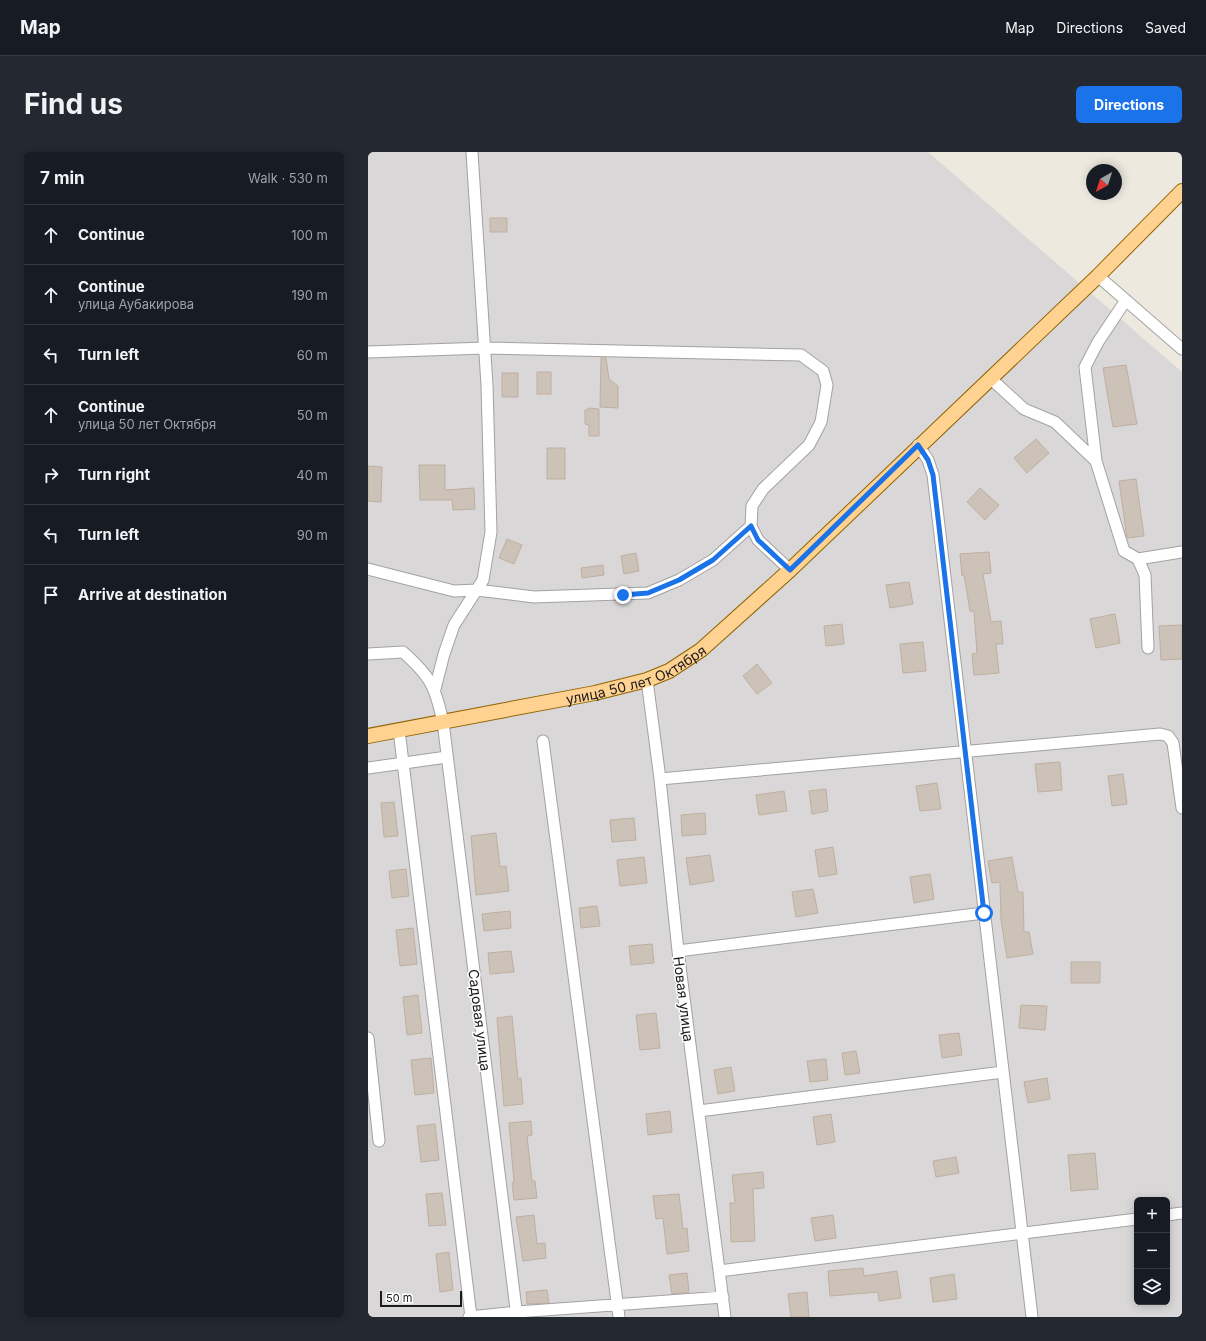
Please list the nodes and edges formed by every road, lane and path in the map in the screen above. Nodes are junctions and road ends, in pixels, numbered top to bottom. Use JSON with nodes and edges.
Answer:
{"nodes":[{"id":1,"x":472,"y":152,"type":"edge"},
{"id":2,"x":1182,"y":191,"type":"edge"},
{"id":3,"x":1098,"y":276,"type":"junction"},
{"id":4,"x":1126,"y":300,"type":"junction"},
{"id":5,"x":485,"y":348,"type":"junction"},
{"id":6,"x":1182,"y":349,"type":"edge"},
{"id":7,"x":368,"y":352,"type":"edge"},
{"id":8,"x":990,"y":378,"type":"junction"},
{"id":9,"x":918,"y":445,"type":"junction"},
{"id":10,"x":1096,"y":461,"type":"junction"},
{"id":11,"x":751,"y":526,"type":"junction"},
{"id":12,"x":1182,"y":552,"type":"edge"},
{"id":13,"x":1138,"y":559,"type":"junction"},
{"id":14,"x":368,"y":569,"type":"edge"},
{"id":15,"x":790,"y":570,"type":"junction"},
{"id":16,"x":477,"y":590,"type":"junction"},
{"id":17,"x":1148,"y":648,"type":"dead end"},
{"id":18,"x":368,"y":654,"type":"edge"},
{"id":19,"x":647,"y":680,"type":"junction"},
{"id":20,"x":435,"y":689,"type":"junction"},
{"id":21,"x":443,"y":722,"type":"junction"},
{"id":22,"x":399,"y":730,"type":"junction"},
{"id":23,"x":368,"y":736,"type":"edge"},
{"id":24,"x":543,"y":741,"type":"dead end"},
{"id":25,"x":965,"y":750,"type":"junction"},
{"id":26,"x":447,"y":758,"type":"junction"},
{"id":27,"x":403,"y":763,"type":"junction"},
{"id":28,"x":368,"y":768,"type":"edge"},
{"id":29,"x":660,"y":778,"type":"junction"},
{"id":30,"x":1182,"y":808,"type":"edge"},
{"id":31,"x":984,"y":913,"type":"junction"},
{"id":32,"x":678,"y":951,"type":"junction"},
{"id":33,"x":368,"y":1038,"type":"edge"},
{"id":34,"x":1003,"y":1072,"type":"junction"},
{"id":35,"x":699,"y":1111,"type":"junction"},
{"id":36,"x":379,"y":1141,"type":"dead end"},
{"id":37,"x":1182,"y":1213,"type":"edge"},
{"id":38,"x":1170,"y":1215,"type":"edge"},
{"id":39,"x":1134,"y":1219,"type":"edge"},
{"id":40,"x":1022,"y":1233,"type":"junction"},
{"id":41,"x":719,"y":1271,"type":"junction"},
{"id":42,"x":723,"y":1297,"type":"junction"},
{"id":43,"x":618,"y":1305,"type":"junction"},
{"id":44,"x":517,"y":1314,"type":"edge"},
{"id":45,"x":470,"y":1317,"type":"edge"},
{"id":46,"x":619,"y":1317,"type":"edge"},
{"id":47,"x":725,"y":1317,"type":"edge"},
{"id":48,"x":1032,"y":1317,"type":"edge"}],
"edges":[{"from":1,"to":5,"type":"street"},
{"from":2,"to":3,"type":"main road","name":"улица 50 лет Октября"},
{"from":3,"to":4,"type":"street"},
{"from":3,"to":8,"type":"main road","name":"улица 50 лет Октября"},
{"from":4,"to":6,"type":"street"},
{"from":4,"to":10,"type":"street"},
{"from":5,"to":7,"type":"street"},
{"from":5,"to":11,"type":"street"},
{"from":5,"to":16,"type":"street"},
{"from":8,"to":9,"type":"main road","name":"улица 50 лет Октября"},
{"from":8,"to":10,"type":"street"},
{"from":9,"to":15,"type":"main road","name":"улица 50 лет Октября"},
{"from":9,"to":25,"type":"street"},
{"from":10,"to":13,"type":"street"},
{"from":11,"to":15,"type":"street"},
{"from":11,"to":16,"type":"street"},
{"from":12,"to":13,"type":"street"},
{"from":13,"to":17,"type":"street"},
{"from":14,"to":16,"type":"street"},
{"from":15,"to":19,"type":"main road","name":"улица 50 лет Октября"},
{"from":16,"to":20,"type":"street"},
{"from":18,"to":20,"type":"street"},
{"from":19,"to":21,"type":"main road","name":"улица 50 лет Октября"},
{"from":19,"to":29,"type":"street","name":"Новая улица"},
{"from":20,"to":21,"type":"street","name":"Садовая улица"},
{"from":21,"to":22,"type":"main road","name":"улица 50 лет Октября"},
{"from":21,"to":26,"type":"street","name":"Садовая улица"},
{"from":22,"to":23,"type":"main road","name":"улица 50 лет Октября"},
{"from":22,"to":27,"type":"street"},
{"from":24,"to":43,"type":"street"},
{"from":25,"to":29,"type":"street"},
{"from":25,"to":30,"type":"street"},
{"from":25,"to":31,"type":"street"},
{"from":26,"to":27,"type":"street"},
{"from":26,"to":44,"type":"street","name":"Садовая улица"},
{"from":27,"to":28,"type":"street"},
{"from":27,"to":45,"type":"street"},
{"from":29,"to":32,"type":"street","name":"Новая улица"},
{"from":31,"to":32,"type":"street"},
{"from":31,"to":34,"type":"street"},
{"from":32,"to":35,"type":"street","name":"Новая улица"},
{"from":33,"to":36,"type":"street"},
{"from":34,"to":35,"type":"street"},
{"from":34,"to":40,"type":"street"},
{"from":35,"to":41,"type":"street","name":"Новая улица"},
{"from":37,"to":38,"type":"street"},
{"from":39,"to":40,"type":"street"},
{"from":40,"to":41,"type":"street"},
{"from":40,"to":48,"type":"street"},
{"from":41,"to":42,"type":"street","name":"Новая улица"},
{"from":42,"to":43,"type":"street"},
{"from":42,"to":47,"type":"street","name":"Новая улица"},
{"from":43,"to":44,"type":"street"},
{"from":43,"to":46,"type":"street"},
{"from":44,"to":45,"type":"street"}]}
